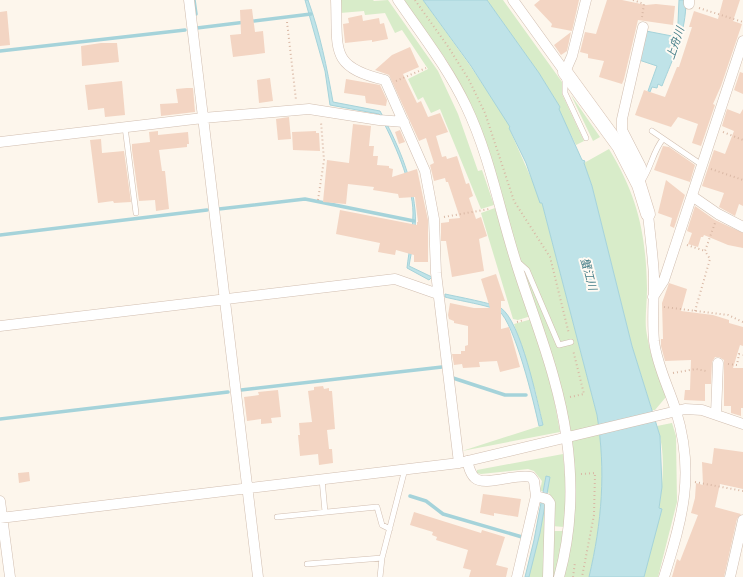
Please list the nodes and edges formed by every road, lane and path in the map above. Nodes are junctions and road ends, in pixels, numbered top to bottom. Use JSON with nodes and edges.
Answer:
{"nodes":[{"id":1,"x":189,"y":0,"type":"edge"},
{"id":2,"x":336,"y":0,"type":"edge"},
{"id":3,"x":398,"y":0,"type":"edge"},
{"id":4,"x":415,"y":0,"type":"edge"},
{"id":5,"x":513,"y":0,"type":"edge"},
{"id":6,"x":586,"y":0,"type":"edge"},
{"id":7,"x":633,"y":0,"type":"edge"},
{"id":8,"x":689,"y":2,"type":"edge"},
{"id":9,"x":287,"y":22,"type":"dead end"},
{"id":10,"x":743,"y":22,"type":"edge"},
{"id":11,"x":642,"y":27,"type":"joint"},
{"id":12,"x":743,"y":41,"type":"edge"},
{"id":13,"x":426,"y":68,"type":"dead end"},
{"id":14,"x":565,"y":72,"type":"junction"},
{"id":15,"x":388,"y":85,"type":"junction"},
{"id":16,"x":298,"y":110,"type":"junction"},
{"id":17,"x":320,"y":111,"type":"junction"},
{"id":18,"x":203,"y":118,"type":"junction"},
{"id":19,"x":404,"y":122,"type":"junction"},
{"id":20,"x":125,"y":127,"type":"junction"},
{"id":21,"x":714,"y":128,"type":"junction"},
{"id":22,"x":652,"y":132,"type":"dead end"},
{"id":23,"x":586,"y":138,"type":"dead end"},
{"id":24,"x":663,"y":139,"type":"junction"},
{"id":25,"x":743,"y":140,"type":"edge"},
{"id":26,"x":0,"y":142,"type":"edge"},
{"id":27,"x":702,"y":165,"type":"junction"},
{"id":28,"x":743,"y":180,"type":"edge"},
{"id":29,"x":639,"y":185,"type":"junction"},
{"id":30,"x":692,"y":196,"type":"junction"},
{"id":31,"x":318,"y":200,"type":"dead end"},
{"id":32,"x":481,"y":211,"type":"dead end"},
{"id":33,"x":136,"y":213,"type":"dead end"},
{"id":34,"x":648,"y":214,"type":"joint"},
{"id":35,"x":718,"y":214,"type":"junction"},
{"id":36,"x":434,"y":219,"type":"junction"},
{"id":37,"x":743,"y":227,"type":"edge"},
{"id":38,"x":677,"y":242,"type":"junction"},
{"id":39,"x":705,"y":251,"type":"junction"},
{"id":40,"x":515,"y":260,"type":"junction"},
{"id":41,"x":438,"y":294,"type":"junction"},
{"id":42,"x":225,"y":299,"type":"junction"},
{"id":43,"x":653,"y":302,"type":"junction"},
{"id":44,"x":695,"y":311,"type":"junction"},
{"id":45,"x":743,"y":322,"type":"edge"},
{"id":46,"x":0,"y":326,"type":"edge"},
{"id":47,"x":571,"y":342,"type":"junction"},
{"id":48,"x":743,"y":355,"type":"edge"},
{"id":49,"x":718,"y":368,"type":"junction"},
{"id":50,"x":664,"y":375,"type":"junction"},
{"id":51,"x":572,"y":396,"type":"dead end"},
{"id":52,"x":672,"y":412,"type":"junction"},
{"id":53,"x":716,"y":414,"type":"junction"},
{"id":54,"x":743,"y":424,"type":"edge"},
{"id":55,"x":569,"y":437,"type":"junction"},
{"id":56,"x":463,"y":462,"type":"junction"},
{"id":57,"x":405,"y":469,"type":"junction"},
{"id":58,"x":582,"y":474,"type":"dead end"},
{"id":59,"x":322,"y":480,"type":"junction"},
{"id":60,"x":686,"y":480,"type":"junction"},
{"id":61,"x":248,"y":488,"type":"junction"},
{"id":62,"x":743,"y":491,"type":"edge"},
{"id":63,"x":541,"y":497,"type":"junction"},
{"id":64,"x":0,"y":501,"type":"edge"},
{"id":65,"x":325,"y":512,"type":"junction"},
{"id":66,"x":277,"y":517,"type":"dead end"},
{"id":67,"x":1,"y":518,"type":"edge"},
{"id":68,"x":743,"y":520,"type":"edge"},
{"id":69,"x":390,"y":529,"type":"junction"},
{"id":70,"x":382,"y":558,"type":"junction"},
{"id":71,"x":307,"y":564,"type":"dead end"},
{"id":72,"x":10,"y":577,"type":"edge"},
{"id":73,"x":258,"y":577,"type":"edge"},
{"id":74,"x":380,"y":577,"type":"edge"},
{"id":75,"x":517,"y":577,"type":"edge"},
{"id":76,"x":548,"y":577,"type":"edge"},
{"id":77,"x":559,"y":577,"type":"edge"},
{"id":78,"x":582,"y":577,"type":"edge"},
{"id":79,"x":664,"y":577,"type":"edge"},
{"id":80,"x":730,"y":577,"type":"edge"}],
"edges":[{"from":1,"to":18,"type":"street"},
{"from":2,"to":15,"type":"street"},
{"from":3,"to":40,"type":"street"},
{"from":4,"to":47,"type":"path"},
{"from":5,"to":14,"type":"street"},
{"from":6,"to":14,"type":"street"},
{"from":7,"to":11,"type":"path"},
{"from":8,"to":10,"type":"path"},
{"from":9,"to":16,"type":"path"},
{"from":11,"to":29,"type":"street"},
{"from":12,"to":21,"type":"street"},
{"from":13,"to":15,"type":"path"},
{"from":14,"to":23,"type":"lane"},
{"from":14,"to":29,"type":"street"},
{"from":15,"to":19,"type":"street"},
{"from":16,"to":17,"type":"street"},
{"from":16,"to":18,"type":"street"},
{"from":17,"to":19,"type":"street"},
{"from":17,"to":31,"type":"path"},
{"from":18,"to":20,"type":"street"},
{"from":18,"to":42,"type":"street"},
{"from":19,"to":36,"type":"street"},
{"from":20,"to":26,"type":"street"},
{"from":20,"to":33,"type":"lane"},
{"from":21,"to":25,"type":"path"},
{"from":21,"to":27,"type":"street"},
{"from":22,"to":24,"type":"lane"},
{"from":24,"to":27,"type":"lane"},
{"from":24,"to":29,"type":"lane"},
{"from":27,"to":28,"type":"path"},
{"from":27,"to":30,"type":"street"},
{"from":29,"to":34,"type":"street"},
{"from":30,"to":35,"type":"street"},
{"from":30,"to":38,"type":"street"},
{"from":32,"to":36,"type":"path"},
{"from":34,"to":43,"type":"street"},
{"from":35,"to":37,"type":"street"},
{"from":35,"to":39,"type":"path"},
{"from":36,"to":41,"type":"street"},
{"from":38,"to":39,"type":"path"},
{"from":38,"to":43,"type":"street"},
{"from":39,"to":44,"type":"path"},
{"from":40,"to":47,"type":"lane"},
{"from":40,"to":55,"type":"street"},
{"from":41,"to":42,"type":"street"},
{"from":41,"to":56,"type":"street"},
{"from":42,"to":46,"type":"street"},
{"from":42,"to":61,"type":"street"},
{"from":43,"to":44,"type":"path"},
{"from":43,"to":50,"type":"street"},
{"from":44,"to":45,"type":"path"},
{"from":47,"to":51,"type":"path"},
{"from":48,"to":49,"type":"path"},
{"from":49,"to":50,"type":"path"},
{"from":49,"to":53,"type":"street"},
{"from":50,"to":52,"type":"street"},
{"from":52,"to":53,"type":"street"},
{"from":52,"to":55,"type":"street"},
{"from":52,"to":60,"type":"street"},
{"from":53,"to":54,"type":"street"},
{"from":55,"to":56,"type":"street"},
{"from":55,"to":77,"type":"street"},
{"from":56,"to":57,"type":"street"},
{"from":56,"to":63,"type":"street"},
{"from":57,"to":59,"type":"street"},
{"from":57,"to":69,"type":"lane"},
{"from":58,"to":78,"type":"path"},
{"from":59,"to":61,"type":"street"},
{"from":59,"to":65,"type":"lane"},
{"from":60,"to":62,"type":"path"},
{"from":60,"to":79,"type":"street"},
{"from":61,"to":67,"type":"street"},
{"from":61,"to":73,"type":"street"},
{"from":63,"to":75,"type":"street"},
{"from":63,"to":76,"type":"street"},
{"from":64,"to":67,"type":"street"},
{"from":65,"to":66,"type":"lane"},
{"from":65,"to":69,"type":"lane"},
{"from":67,"to":72,"type":"street"},
{"from":68,"to":80,"type":"street"},
{"from":69,"to":70,"type":"lane"},
{"from":70,"to":71,"type":"lane"},
{"from":70,"to":74,"type":"lane"}]}
